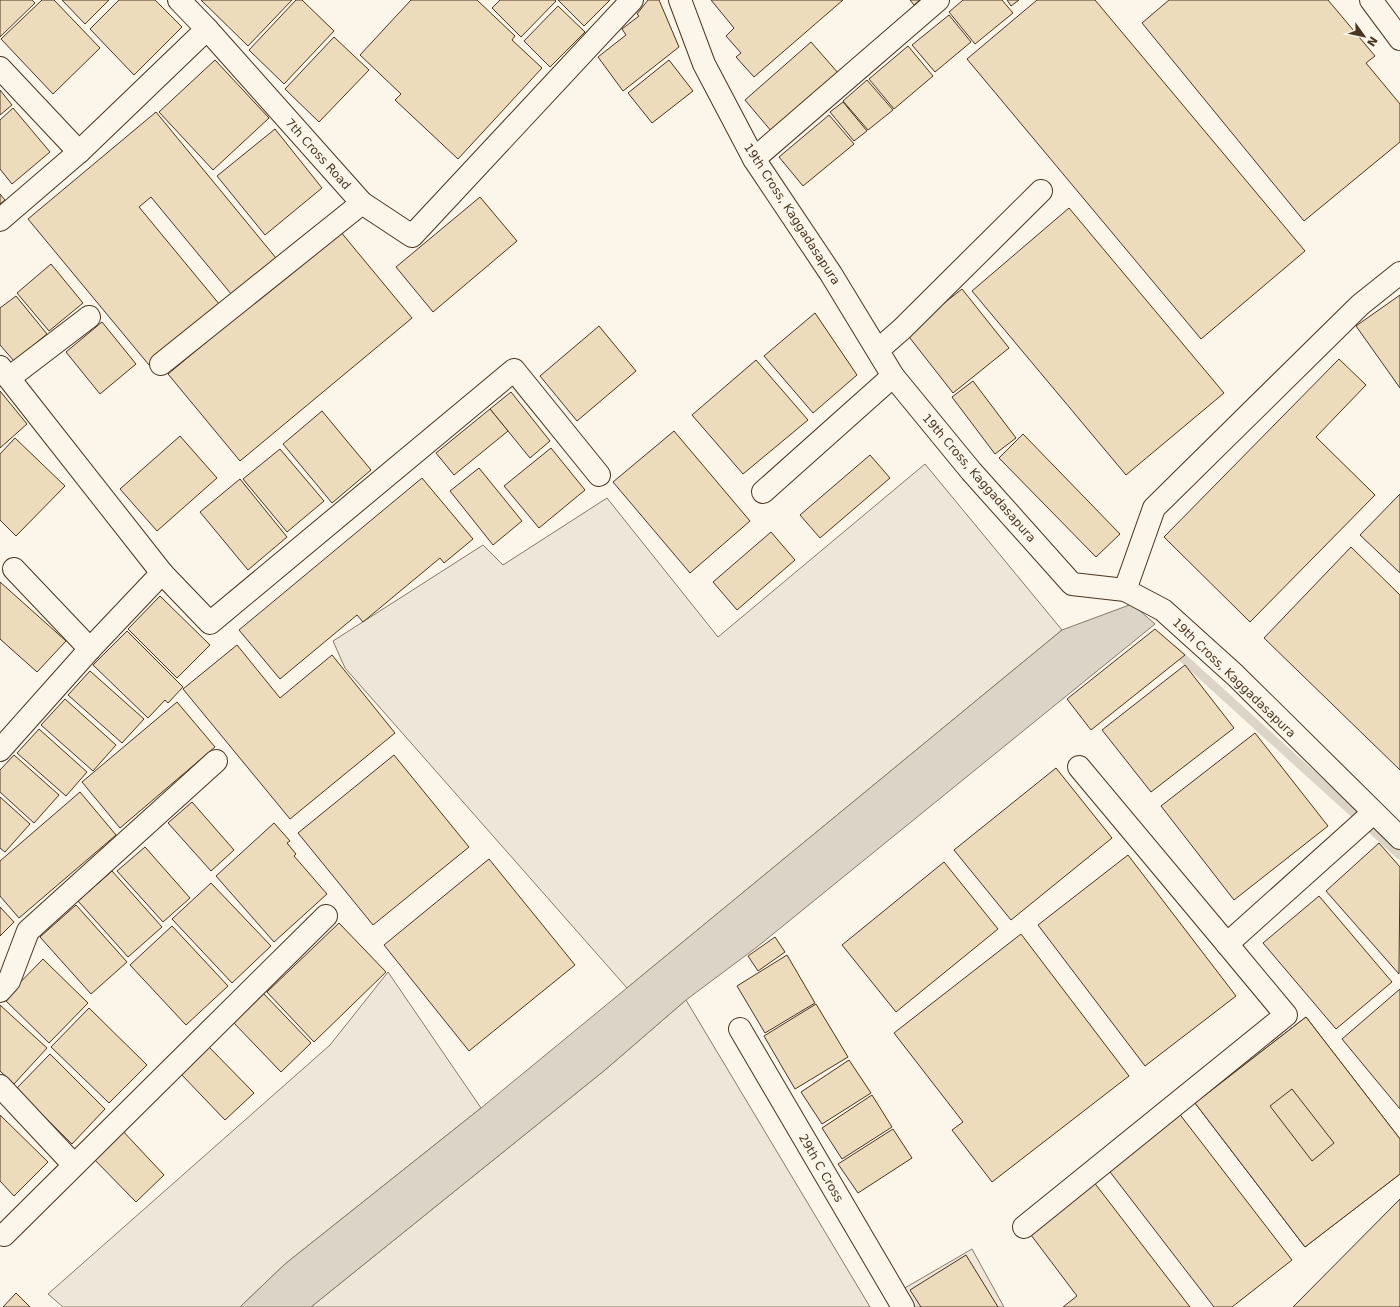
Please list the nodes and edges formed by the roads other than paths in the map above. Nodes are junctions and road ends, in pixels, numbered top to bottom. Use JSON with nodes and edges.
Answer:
{"nodes":[{"id":1,"x":179,"y":0,"type":"edge"},
{"id":2,"x":632,"y":0,"type":"edge"},
{"id":3,"x":680,"y":0,"type":"edge"},
{"id":4,"x":938,"y":0,"type":"edge"},
{"id":5,"x":1371,"y":0,"type":"edge"},
{"id":6,"x":207,"y":29,"type":"junction"},
{"id":7,"x":1400,"y":39,"type":"edge"},
{"id":8,"x":0,"y":68,"type":"edge"},
{"id":9,"x":79,"y":152,"type":"junction"},
{"id":10,"x":754,"y":159,"type":"junction"},
{"id":11,"x":1040,"y":191,"type":"dead end"},
{"id":12,"x":362,"y":203,"type":"junction"},
{"id":13,"x":0,"y":220,"type":"edge"},
{"id":14,"x":1400,"y":273,"type":"edge"},
{"id":15,"x":90,"y":318,"type":"dead end"},
{"id":16,"x":878,"y":350,"type":"junction"},
{"id":17,"x":161,"y":364,"type":"dead end"},
{"id":18,"x":5,"y":373,"type":"edge"},
{"id":19,"x":893,"y":376,"type":"junction"},
{"id":20,"x":599,"y":475,"type":"dead end"},
{"id":21,"x":763,"y":492,"type":"dead end"},
{"id":22,"x":14,"y":569,"type":"dead end"},
{"id":23,"x":162,"y":573,"type":"junction"},
{"id":24,"x":1125,"y":590,"type":"junction"},
{"id":25,"x":90,"y":649,"type":"junction"},
{"id":26,"x":0,"y":750,"type":"edge"},
{"id":27,"x":216,"y":761,"type":"dead end"},
{"id":28,"x":1079,"y":767,"type":"dead end"},
{"id":29,"x":1373,"y":813,"type":"junction"},
{"id":30,"x":1400,"y":838,"type":"edge"},
{"id":31,"x":326,"y":916,"type":"dead end"},
{"id":32,"x":1227,"y":944,"type":"junction"},
{"id":33,"x":0,"y":991,"type":"edge"},
{"id":34,"x":740,"y":1029,"type":"dead end"},
{"id":35,"x":0,"y":1086,"type":"edge"},
{"id":36,"x":74,"y":1165,"type":"junction"},
{"id":37,"x":1024,"y":1227,"type":"dead end"},
{"id":38,"x":4,"y":1235,"type":"dead end"},
{"id":39,"x":903,"y":1307,"type":"edge"}],
"edges":[{"from":1,"to":6,"type":"street","name":"7th Cross Road"},
{"from":2,"to":12,"type":"street","name":"7th Cross Road"},
{"from":3,"to":10,"type":"street","name":"19th Cross, Kaggadasapura"},
{"from":4,"to":10,"type":"street"},
{"from":5,"to":7,"type":"street"},
{"from":6,"to":9,"type":"street"},
{"from":6,"to":12,"type":"street","name":"7th Cross Road"},
{"from":8,"to":9,"type":"street"},
{"from":9,"to":13,"type":"street"},
{"from":10,"to":16,"type":"street","name":"19th Cross, Kaggadasapura"},
{"from":11,"to":16,"type":"street"},
{"from":12,"to":17,"type":"street"},
{"from":14,"to":24,"type":"street"},
{"from":15,"to":18,"type":"street"},
{"from":16,"to":19,"type":"street","name":"19th Cross, Kaggadasapura"},
{"from":18,"to":23,"type":"street"},
{"from":19,"to":21,"type":"street"},
{"from":19,"to":24,"type":"street","name":"19th Cross, Kaggadasapura"},
{"from":20,"to":23,"type":"street"},
{"from":22,"to":25,"type":"street"},
{"from":23,"to":25,"type":"street"},
{"from":24,"to":29,"type":"street","name":"19th Cross, Kaggadasapura"},
{"from":25,"to":26,"type":"street"},
{"from":27,"to":33,"type":"street"},
{"from":28,"to":32,"type":"street"},
{"from":29,"to":30,"type":"street","name":"19th Cross, Kaggadasapura"},
{"from":29,"to":32,"type":"street"},
{"from":31,"to":36,"type":"street"},
{"from":32,"to":37,"type":"street"},
{"from":34,"to":39,"type":"street","name":"29th C Cross"},
{"from":35,"to":36,"type":"street"},
{"from":36,"to":38,"type":"street"}]}
